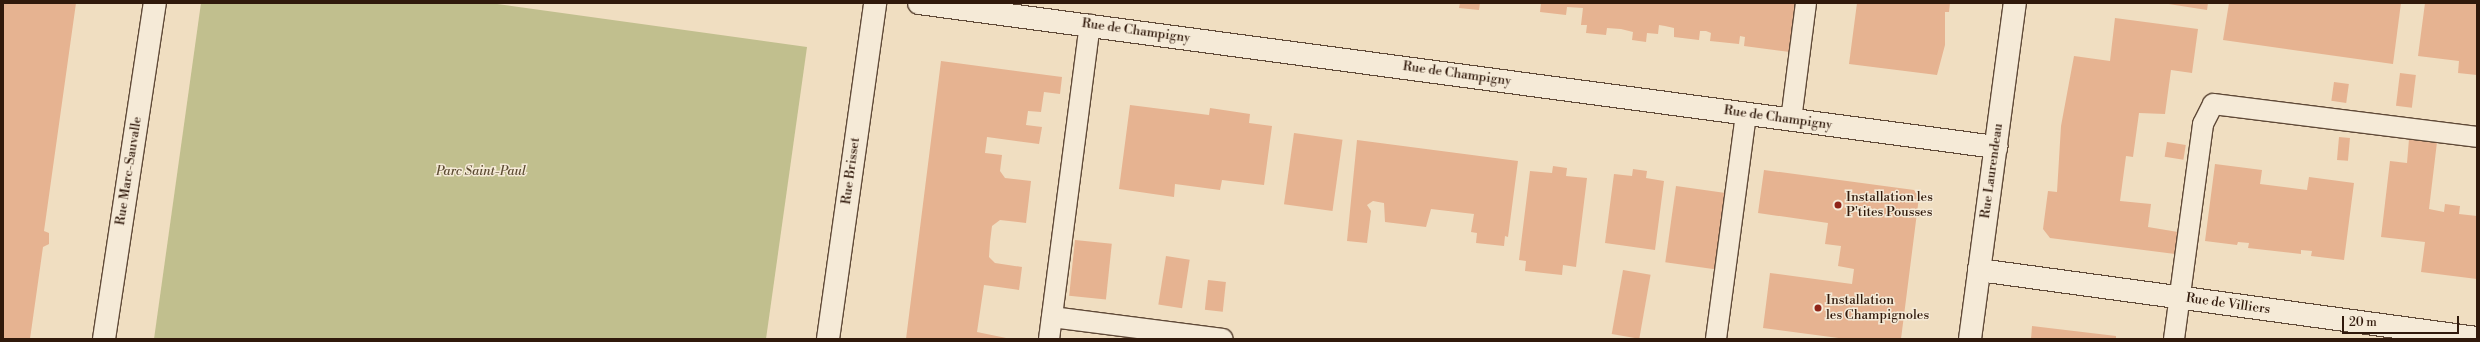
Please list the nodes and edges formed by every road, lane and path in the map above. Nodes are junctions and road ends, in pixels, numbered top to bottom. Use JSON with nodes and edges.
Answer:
{"nodes":[{"id":1,"x":155,"y":3,"type":"edge"},
{"id":2,"x":875,"y":3,"type":"edge"},
{"id":3,"x":919,"y":3,"type":"edge"},
{"id":4,"x":1806,"y":3,"type":"edge"},
{"id":5,"x":2015,"y":3,"type":"edge"},
{"id":6,"x":1090,"y":25,"type":"junction"},
{"id":7,"x":1746,"y":113,"type":"junction"},
{"id":8,"x":1791,"y":120,"type":"junction"},
{"id":9,"x":2477,"y":137,"type":"edge"},
{"id":10,"x":1996,"y":147,"type":"junction"},
{"id":11,"x":1979,"y":270,"type":"junction"},
{"id":12,"x":2180,"y":298,"type":"junction"},
{"id":13,"x":1052,"y":317,"type":"junction"},
{"id":14,"x":2477,"y":338,"type":"edge"},
{"id":15,"x":104,"y":339,"type":"edge"},
{"id":16,"x":828,"y":339,"type":"edge"},
{"id":17,"x":1049,"y":339,"type":"edge"},
{"id":18,"x":1223,"y":339,"type":"edge"},
{"id":19,"x":1716,"y":339,"type":"edge"},
{"id":20,"x":1970,"y":339,"type":"edge"},
{"id":21,"x":2174,"y":339,"type":"edge"}],
"edges":[{"from":1,"to":15,"type":"street","name":"Rue Marc-Sauvalle"},
{"from":2,"to":16,"type":"street","name":"Rue Brisset"},
{"from":3,"to":6,"type":"street","name":"Rue de Champigny"},
{"from":4,"to":8,"type":"lane"},
{"from":5,"to":10,"type":"street","name":"Rue Laurendeau"},
{"from":6,"to":7,"type":"street","name":"Rue de Champigny"},
{"from":6,"to":13,"type":"lane"},
{"from":7,"to":8,"type":"street","name":"Rue de Champigny"},
{"from":7,"to":19,"type":"lane"},
{"from":8,"to":10,"type":"street","name":"Rue de Champigny"},
{"from":9,"to":12,"type":"lane"},
{"from":10,"to":11,"type":"street","name":"Rue Laurendeau"},
{"from":11,"to":12,"type":"street","name":"Rue de Villiers"},
{"from":11,"to":20,"type":"street","name":"Rue Laurendeau"},
{"from":12,"to":14,"type":"street","name":"Rue de Villiers"},
{"from":12,"to":21,"type":"lane"},
{"from":13,"to":17,"type":"lane"},
{"from":13,"to":18,"type":"lane"}]}
